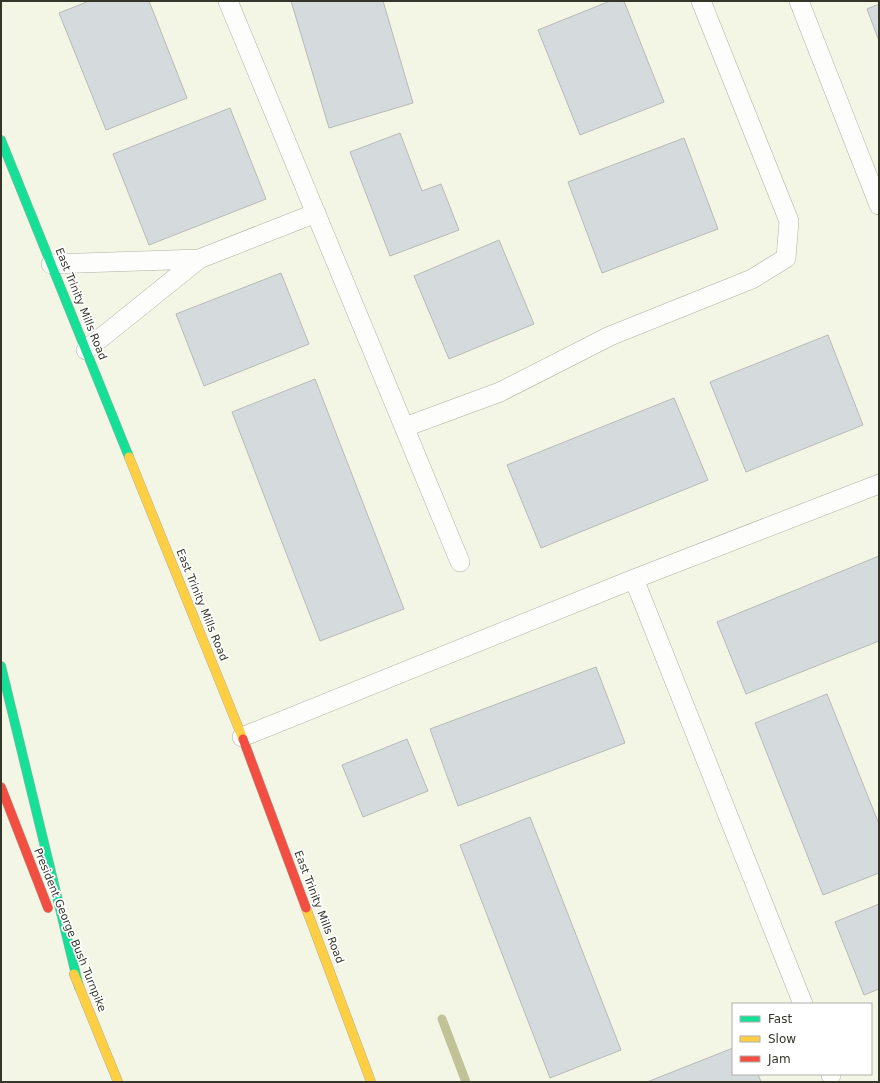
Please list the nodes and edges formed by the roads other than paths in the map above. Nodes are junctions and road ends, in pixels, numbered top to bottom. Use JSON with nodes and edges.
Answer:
{"nodes":[{"id":1,"x":228,"y":1,"type":"edge"},
{"id":2,"x":701,"y":1,"type":"edge"},
{"id":3,"x":799,"y":1,"type":"edge"},
{"id":4,"x":1,"y":140,"type":"edge"},
{"id":5,"x":879,"y":205,"type":"edge"},
{"id":6,"x":316,"y":213,"type":"junction"},
{"id":7,"x":199,"y":259,"type":"junction"},
{"id":8,"x":51,"y":264,"type":"junction"},
{"id":9,"x":86,"y":350,"type":"junction"},
{"id":10,"x":404,"y":427,"type":"junction"},
{"id":11,"x":879,"y":484,"type":"edge"},
{"id":12,"x":460,"y":562,"type":"dead end"},
{"id":13,"x":634,"y":579,"type":"junction"},
{"id":14,"x":1,"y":666,"type":"edge"},
{"id":15,"x":242,"y":736,"type":"junction"},
{"id":16,"x":1,"y":787,"type":"edge"},
{"id":17,"x":79,"y":987,"type":"junction"},
{"id":18,"x":803,"y":1003,"type":"edge"},
{"id":19,"x":118,"y":1082,"type":"edge"},
{"id":20,"x":371,"y":1082,"type":"edge"}],
"edges":[{"from":1,"to":6,"type":"lane"},
{"from":2,"to":10,"type":"lane"},
{"from":3,"to":5,"type":"lane"},
{"from":4,"to":8,"type":"main road","name":"East Trinity Mills Road"},
{"from":6,"to":7,"type":"lane"},
{"from":6,"to":10,"type":"lane"},
{"from":7,"to":8,"type":"lane"},
{"from":7,"to":9,"type":"lane"},
{"from":8,"to":9,"type":"main road","name":"East Trinity Mills Road"},
{"from":9,"to":15,"type":"main road","name":"East Trinity Mills Road"},
{"from":10,"to":12,"type":"lane"},
{"from":11,"to":13,"type":"lane"},
{"from":13,"to":15,"type":"lane"},
{"from":13,"to":18,"type":"lane"},
{"from":14,"to":17,"type":"main road"},
{"from":15,"to":20,"type":"main road","name":"East Trinity Mills Road"},
{"from":16,"to":17,"type":"main road","name":"President George Bush Turnpike"},
{"from":17,"to":19,"type":"main road","name":"President George Bush Turnpike"}]}
